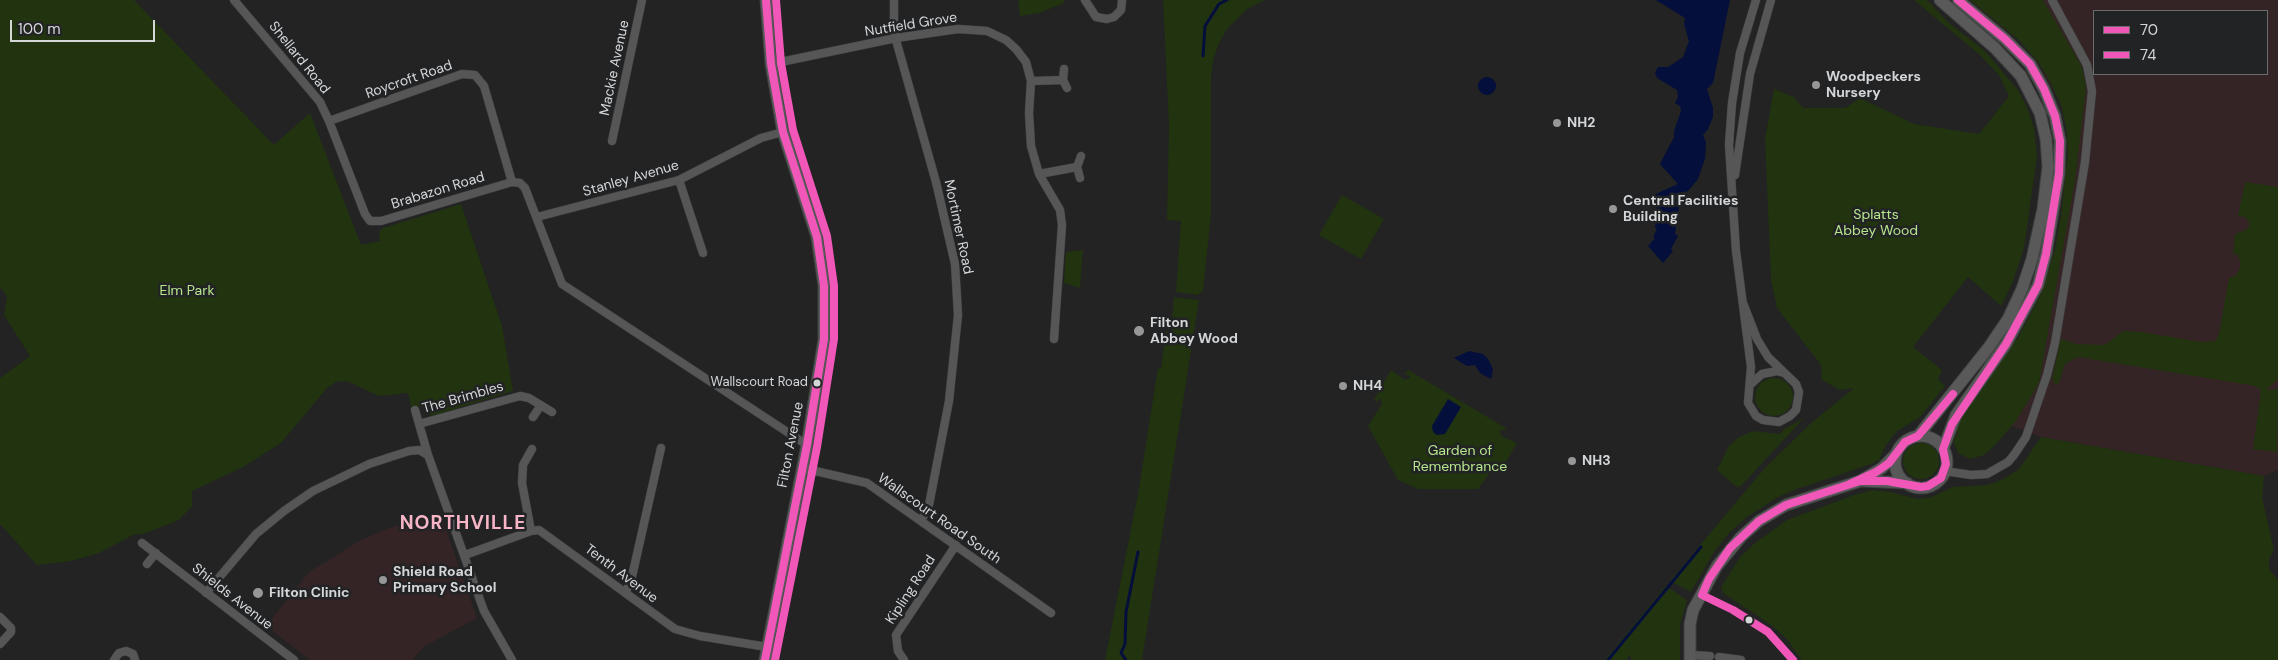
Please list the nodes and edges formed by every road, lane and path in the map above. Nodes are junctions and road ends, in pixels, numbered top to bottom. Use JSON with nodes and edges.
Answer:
{"nodes":[{"id":1,"x":234,"y":0,"type":"edge"},
{"id":2,"x":642,"y":0,"type":"edge"},
{"id":3,"x":766,"y":0,"type":"edge"},
{"id":4,"x":894,"y":0,"type":"edge"},
{"id":5,"x":1085,"y":0,"type":"edge"},
{"id":6,"x":1122,"y":0,"type":"edge"},
{"id":7,"x":1756,"y":0,"type":"edge"},
{"id":8,"x":1770,"y":0,"type":"edge"},
{"id":9,"x":1940,"y":0,"type":"edge"},
{"id":10,"x":1958,"y":0,"type":"edge"},
{"id":11,"x":2052,"y":0,"type":"edge"},
{"id":12,"x":896,"y":38,"type":"junction"},
{"id":13,"x":771,"y":64,"type":"junction"},
{"id":14,"x":1064,"y":69,"type":"dead end"},
{"id":15,"x":1063,"y":80,"type":"junction"},
{"id":16,"x":1031,"y":81,"type":"junction"},
{"id":17,"x":1067,"y":88,"type":"dead end"},
{"id":18,"x":329,"y":121,"type":"junction"},
{"id":19,"x":783,"y":132,"type":"junction"},
{"id":20,"x":612,"y":141,"type":"dead end"},
{"id":21,"x":1081,"y":156,"type":"dead end"},
{"id":22,"x":1077,"y":167,"type":"junction"},
{"id":23,"x":1039,"y":174,"type":"junction"},
{"id":24,"x":1080,"y":178,"type":"dead end"},
{"id":25,"x":679,"y":180,"type":"junction"},
{"id":26,"x":512,"y":182,"type":"junction"},
{"id":27,"x":1733,"y":192,"type":"junction"},
{"id":28,"x":537,"y":217,"type":"junction"},
{"id":29,"x":370,"y":221,"type":"joint"},
{"id":30,"x":703,"y":253,"type":"dead end"},
{"id":31,"x":1743,"y":303,"type":"junction"},
{"id":32,"x":1054,"y":339,"type":"dead end"},
{"id":33,"x":1784,"y":373,"type":"junction"},
{"id":34,"x":1751,"y":384,"type":"junction"},
{"id":35,"x":541,"y":405,"type":"junction"},
{"id":36,"x":415,"y":410,"type":"dead end"},
{"id":37,"x":552,"y":412,"type":"dead end"},
{"id":38,"x":533,"y":417,"type":"dead end"},
{"id":39,"x":419,"y":424,"type":"junction"},
{"id":40,"x":1918,"y":436,"type":"junction"},
{"id":41,"x":807,"y":445,"type":"junction"},
{"id":42,"x":661,"y":448,"type":"dead end"},
{"id":43,"x":532,"y":449,"type":"dead end"},
{"id":44,"x":1943,"y":449,"type":"junction"},
{"id":45,"x":1896,"y":454,"type":"junction"},
{"id":46,"x":428,"y":455,"type":"junction"},
{"id":47,"x":802,"y":468,"type":"junction"},
{"id":48,"x":1945,"y":471,"type":"junction"},
{"id":49,"x":1860,"y":481,"type":"junction"},
{"id":50,"x":1907,"y":483,"type":"junction"},
{"id":51,"x":921,"y":521,"type":"junction"},
{"id":52,"x":531,"y":531,"type":"junction"},
{"id":53,"x":142,"y":543,"type":"dead end"},
{"id":54,"x":956,"y":546,"type":"junction"},
{"id":55,"x":156,"y":553,"type":"junction"},
{"id":56,"x":465,"y":555,"type":"junction"},
{"id":57,"x":147,"y":564,"type":"dead end"},
{"id":58,"x":206,"y":593,"type":"junction"},
{"id":59,"x":625,"y":593,"type":"junction"},
{"id":60,"x":1051,"y":613,"type":"dead end"},
{"id":61,"x":0,"y":617,"type":"edge"},
{"id":62,"x":0,"y":644,"type":"edge"},
{"id":63,"x":767,"y":647,"type":"junction"},
{"id":64,"x":898,"y":652,"type":"junction"},
{"id":65,"x":1710,"y":656,"type":"dead end"},
{"id":66,"x":1719,"y":657,"type":"dead end"},
{"id":67,"x":1690,"y":658,"type":"edge"},
{"id":68,"x":114,"y":660,"type":"edge"},
{"id":69,"x":135,"y":660,"type":"edge"},
{"id":70,"x":294,"y":660,"type":"edge"},
{"id":71,"x":512,"y":660,"type":"edge"},
{"id":72,"x":765,"y":660,"type":"edge"},
{"id":73,"x":892,"y":660,"type":"edge"},
{"id":74,"x":904,"y":660,"type":"edge"},
{"id":75,"x":1741,"y":660,"type":"edge"}],
"edges":[{"from":1,"to":18,"type":"street","name":"Shellard Road"},
{"from":2,"to":20,"type":"street","name":"Mackie Avenue"},
{"from":3,"to":13,"type":"street","name":"Filton Avenue"},
{"from":4,"to":12,"type":"street","name":"Mortimer Road"},
{"from":5,"to":6,"type":"street"},
{"from":7,"to":27,"type":"street"},
{"from":8,"to":27,"type":"street"},
{"from":9,"to":40,"type":"street"},
{"from":10,"to":44,"type":"street"},
{"from":11,"to":48,"type":"street"},
{"from":12,"to":13,"type":"street","name":"Nutfield Grove"},
{"from":12,"to":16,"type":"street","name":"Nutfield Grove"},
{"from":12,"to":51,"type":"street","name":"Mortimer Road"},
{"from":13,"to":19,"type":"street","name":"Filton Avenue"},
{"from":14,"to":15,"type":"street"},
{"from":15,"to":16,"type":"street"},
{"from":15,"to":17,"type":"street"},
{"from":16,"to":23,"type":"street","name":"Nutfield Grove"},
{"from":18,"to":26,"type":"street","name":"Roycroft Road"},
{"from":18,"to":29,"type":"street","name":"Shellard Road"},
{"from":19,"to":25,"type":"street","name":"Stanley Avenue"},
{"from":19,"to":41,"type":"street","name":"Filton Avenue"},
{"from":21,"to":22,"type":"street"},
{"from":22,"to":23,"type":"street"},
{"from":22,"to":24,"type":"street"},
{"from":23,"to":32,"type":"street","name":"Nutfield Grove"},
{"from":25,"to":28,"type":"street","name":"Stanley Avenue"},
{"from":25,"to":30,"type":"street"},
{"from":26,"to":28,"type":"street"},
{"from":26,"to":29,"type":"street","name":"Brabazon Road"},
{"from":27,"to":31,"type":"street"},
{"from":28,"to":41,"type":"street"},
{"from":31,"to":33,"type":"street"},
{"from":31,"to":34,"type":"street"},
{"from":33,"to":34,"type":"street"},
{"from":33,"to":34,"type":"street"},
{"from":35,"to":37,"type":"street","name":"The Brimbles"},
{"from":35,"to":38,"type":"street"},
{"from":35,"to":39,"type":"street","name":"The Brimbles"},
{"from":36,"to":39,"type":"street"},
{"from":39,"to":46,"type":"street"},
{"from":40,"to":44,"type":"street"},
{"from":40,"to":45,"type":"street"},
{"from":41,"to":47,"type":"street","name":"Filton Avenue"},
{"from":42,"to":59,"type":"street"},
{"from":43,"to":52,"type":"street"},
{"from":44,"to":48,"type":"street"},
{"from":45,"to":49,"type":"street"},
{"from":45,"to":50,"type":"street"},
{"from":46,"to":56,"type":"street"},
{"from":46,"to":58,"type":"street"},
{"from":47,"to":51,"type":"street","name":"Wallscourt Road South"},
{"from":47,"to":63,"type":"street","name":"Filton Avenue"},
{"from":48,"to":50,"type":"street"},
{"from":49,"to":50,"type":"street"},
{"from":49,"to":67,"type":"street"},
{"from":51,"to":54,"type":"street","name":"Wallscourt Road South"},
{"from":52,"to":56,"type":"street"},
{"from":52,"to":59,"type":"street","name":"Tenth Avenue"},
{"from":53,"to":55,"type":"street","name":"Shields Avenue"},
{"from":54,"to":60,"type":"street","name":"Wallscourt Road South"},
{"from":54,"to":64,"type":"street","name":"Kipling Road"},
{"from":55,"to":57,"type":"street"},
{"from":55,"to":58,"type":"street","name":"Shields Avenue"},
{"from":56,"to":71,"type":"street"},
{"from":58,"to":70,"type":"street","name":"Shields Avenue"},
{"from":59,"to":63,"type":"street","name":"Tenth Avenue"},
{"from":61,"to":62,"type":"street"},
{"from":63,"to":72,"type":"street","name":"Filton Avenue"},
{"from":64,"to":73,"type":"street"},
{"from":64,"to":74,"type":"street"},
{"from":65,"to":67,"type":"street"},
{"from":66,"to":75,"type":"street"},
{"from":68,"to":69,"type":"street"}]}
